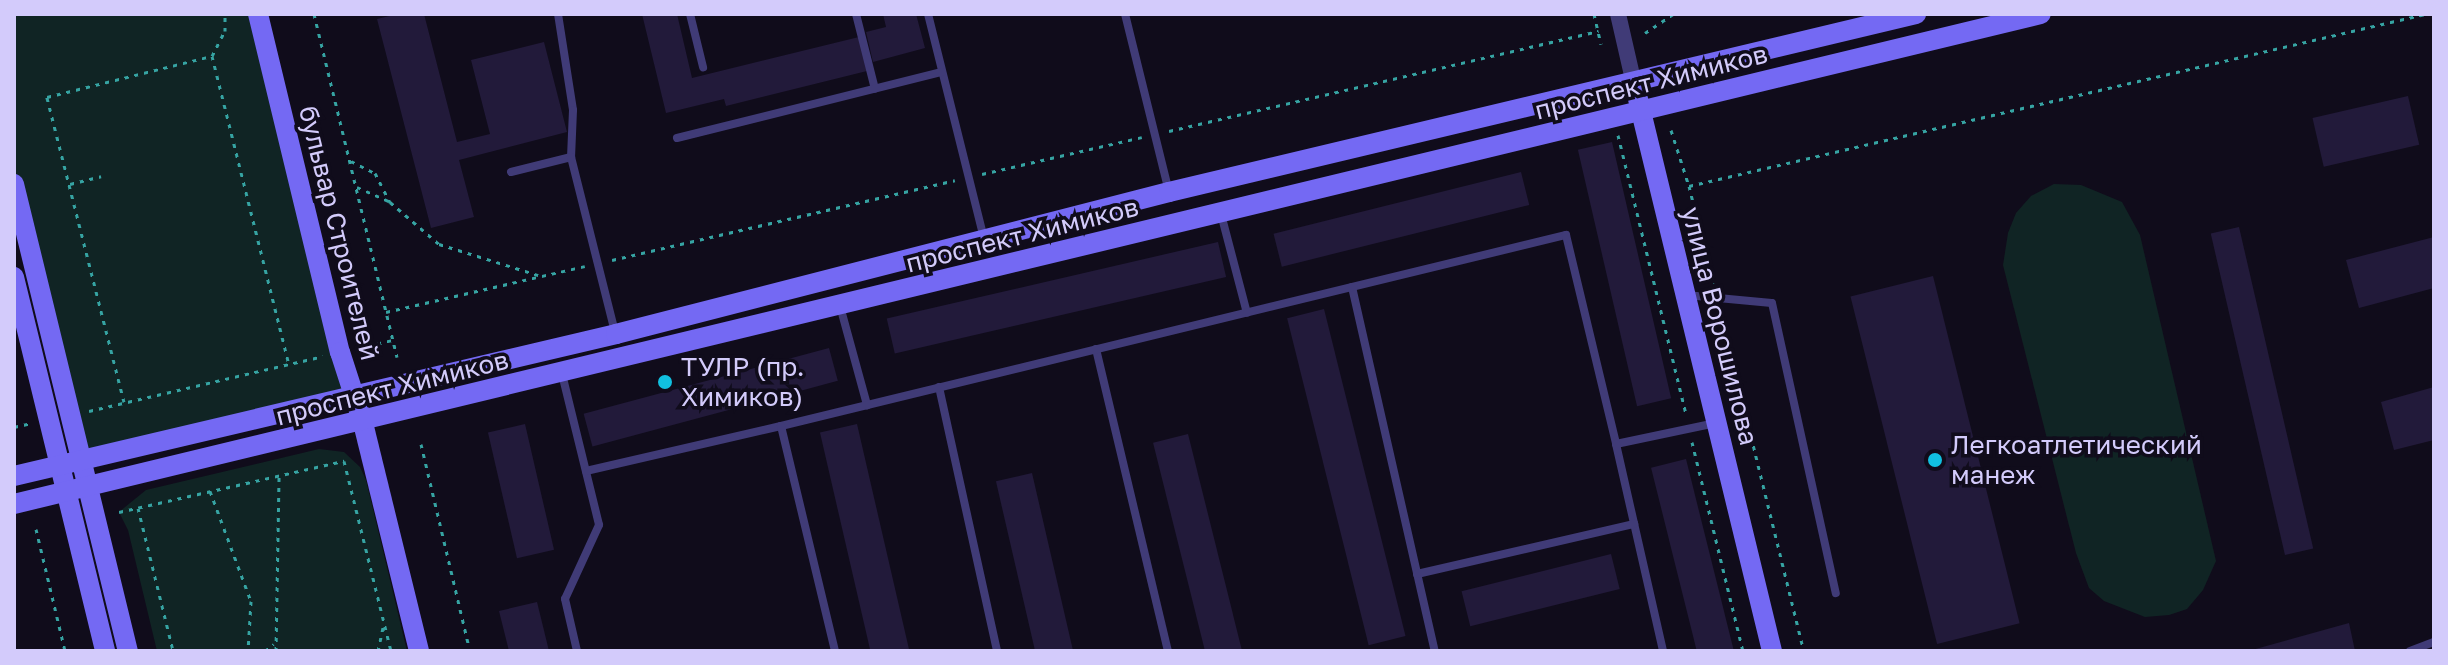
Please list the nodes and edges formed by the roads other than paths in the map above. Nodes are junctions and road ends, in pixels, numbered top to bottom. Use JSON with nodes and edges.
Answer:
{"nodes":[{"id":1,"x":258,"y":14,"type":"edge"},
{"id":2,"x":558,"y":14,"type":"edge"},
{"id":3,"x":690,"y":14,"type":"edge"},
{"id":4,"x":856,"y":14,"type":"edge"},
{"id":5,"x":928,"y":14,"type":"edge"},
{"id":6,"x":1125,"y":14,"type":"edge"},
{"id":7,"x":1618,"y":14,"type":"edge"},
{"id":8,"x":1916,"y":14,"type":"edge"},
{"id":9,"x":2041,"y":14,"type":"edge"},
{"id":10,"x":703,"y":67,"type":"dead end"},
{"id":11,"x":942,"y":72,"type":"junction"},
{"id":12,"x":1634,"y":84,"type":"junction"},
{"id":13,"x":875,"y":89,"type":"junction"},
{"id":14,"x":1641,"y":111,"type":"junction"},
{"id":15,"x":677,"y":138,"type":"dead end"},
{"id":16,"x":571,"y":157,"type":"junction"},
{"id":17,"x":511,"y":172,"type":"dead end"},
{"id":18,"x":14,"y":184,"type":"edge"},
{"id":19,"x":1169,"y":192,"type":"junction"},
{"id":20,"x":1221,"y":214,"type":"junction"},
{"id":21,"x":984,"y":240,"type":"junction"},
{"id":22,"x":14,"y":277,"type":"edge"},
{"id":23,"x":1352,"y":287,"type":"junction"},
{"id":24,"x":1686,"y":295,"type":"junction"},
{"id":25,"x":840,"y":306,"type":"junction"},
{"id":26,"x":1247,"y":313,"type":"junction"},
{"id":27,"x":616,"y":334,"type":"junction"},
{"id":28,"x":1096,"y":349,"type":"junction"},
{"id":29,"x":562,"y":373,"type":"junction"},
{"id":30,"x":939,"y":387,"type":"junction"},
{"id":31,"x":355,"y":396,"type":"junction"},
{"id":32,"x":867,"y":405,"type":"junction"},
{"id":33,"x":363,"y":423,"type":"junction"},
{"id":34,"x":1716,"y":423,"type":"junction"},
{"id":35,"x":781,"y":426,"type":"junction"},
{"id":36,"x":1616,"y":444,"type":"junction"},
{"id":37,"x":81,"y":461,"type":"junction"},
{"id":38,"x":60,"y":466,"type":"junction"},
{"id":39,"x":586,"y":471,"type":"junction"},
{"id":40,"x":14,"y":476,"type":"edge"},
{"id":41,"x":88,"y":487,"type":"junction"},
{"id":42,"x":66,"y":492,"type":"junction"},
{"id":43,"x":14,"y":504,"type":"edge"},
{"id":44,"x":1634,"y":524,"type":"junction"},
{"id":45,"x":1417,"y":574,"type":"junction"},
{"id":46,"x":1836,"y":593,"type":"dead end"},
{"id":47,"x":2434,"y":642,"type":"edge"},
{"id":48,"x":105,"y":651,"type":"edge"},
{"id":49,"x":128,"y":651,"type":"edge"},
{"id":50,"x":419,"y":651,"type":"edge"},
{"id":51,"x":577,"y":651,"type":"edge"},
{"id":52,"x":835,"y":651,"type":"edge"},
{"id":53,"x":997,"y":651,"type":"edge"},
{"id":54,"x":1168,"y":651,"type":"edge"},
{"id":55,"x":1435,"y":651,"type":"edge"},
{"id":56,"x":1663,"y":651,"type":"edge"},
{"id":57,"x":1772,"y":651,"type":"edge"},
{"id":58,"x":2410,"y":651,"type":"edge"}],
"edges":[{"from":1,"to":31,"type":"main road","name":"бульвар Строителей"},
{"from":2,"to":16,"type":"lane"},
{"from":3,"to":10,"type":"lane"},
{"from":4,"to":13,"type":"lane"},
{"from":5,"to":11,"type":"lane"},
{"from":6,"to":19,"type":"lane"},
{"from":7,"to":12,"type":"street","name":"улица Ворошилова"},
{"from":8,"to":12,"type":"main road","name":"проспект Химиков"},
{"from":9,"to":14,"type":"main road","name":"проспект Химиков"},
{"from":11,"to":13,"type":"lane"},
{"from":11,"to":21,"type":"lane"},
{"from":12,"to":14,"type":"main road","name":"улица Ворошилова"},
{"from":12,"to":19,"type":"main road","name":"проспект Химиков"},
{"from":13,"to":15,"type":"lane"},
{"from":14,"to":20,"type":"main road","name":"проспект Химиков"},
{"from":14,"to":24,"type":"main road","name":"улица Ворошилова"},
{"from":16,"to":17,"type":"lane"},
{"from":16,"to":27,"type":"lane"},
{"from":18,"to":37,"type":"main road"},
{"from":19,"to":21,"type":"main road","name":"проспект Химиков"},
{"from":20,"to":25,"type":"main road","name":"проспект Химиков"},
{"from":20,"to":26,"type":"lane"},
{"from":21,"to":27,"type":"main road","name":"проспект Химиков"},
{"from":22,"to":38,"type":"main road"},
{"from":23,"to":26,"type":"lane"},
{"from":23,"to":36,"type":"lane"},
{"from":23,"to":45,"type":"lane"},
{"from":24,"to":34,"type":"main road","name":"улица Ворошилова"},
{"from":24,"to":46,"type":"lane"},
{"from":25,"to":29,"type":"main road","name":"проспект Химиков"},
{"from":25,"to":32,"type":"lane"},
{"from":26,"to":28,"type":"lane"},
{"from":27,"to":31,"type":"main road","name":"проспект Химиков"},
{"from":28,"to":30,"type":"lane"},
{"from":28,"to":54,"type":"lane"},
{"from":29,"to":33,"type":"main road","name":"проспект Химиков"},
{"from":29,"to":39,"type":"lane"},
{"from":30,"to":32,"type":"lane"},
{"from":30,"to":53,"type":"lane"},
{"from":31,"to":33,"type":"main road","name":"бульвар Строителей"},
{"from":31,"to":37,"type":"main road","name":"проспект Химиков"},
{"from":32,"to":35,"type":"lane"},
{"from":33,"to":41,"type":"main road","name":"проспект Химиков"},
{"from":33,"to":50,"type":"main road","name":"бульвар Строителей"},
{"from":34,"to":36,"type":"lane"},
{"from":34,"to":57,"type":"main road","name":"улица Ворошилова"},
{"from":35,"to":39,"type":"lane"},
{"from":35,"to":52,"type":"lane"},
{"from":36,"to":44,"type":"lane"},
{"from":37,"to":38,"type":"main road","name":"проспект Химиков"},
{"from":37,"to":41,"type":"main road"},
{"from":38,"to":40,"type":"main road","name":"проспект Химиков"},
{"from":38,"to":42,"type":"main road"},
{"from":39,"to":51,"type":"lane"},
{"from":41,"to":42,"type":"main road","name":"проспект Химиков"},
{"from":41,"to":49,"type":"main road"},
{"from":42,"to":43,"type":"main road","name":"проспект Химиков"},
{"from":42,"to":48,"type":"main road"},
{"from":44,"to":45,"type":"lane"},
{"from":44,"to":56,"type":"lane"},
{"from":45,"to":55,"type":"lane"},
{"from":47,"to":58,"type":"lane"}]}
